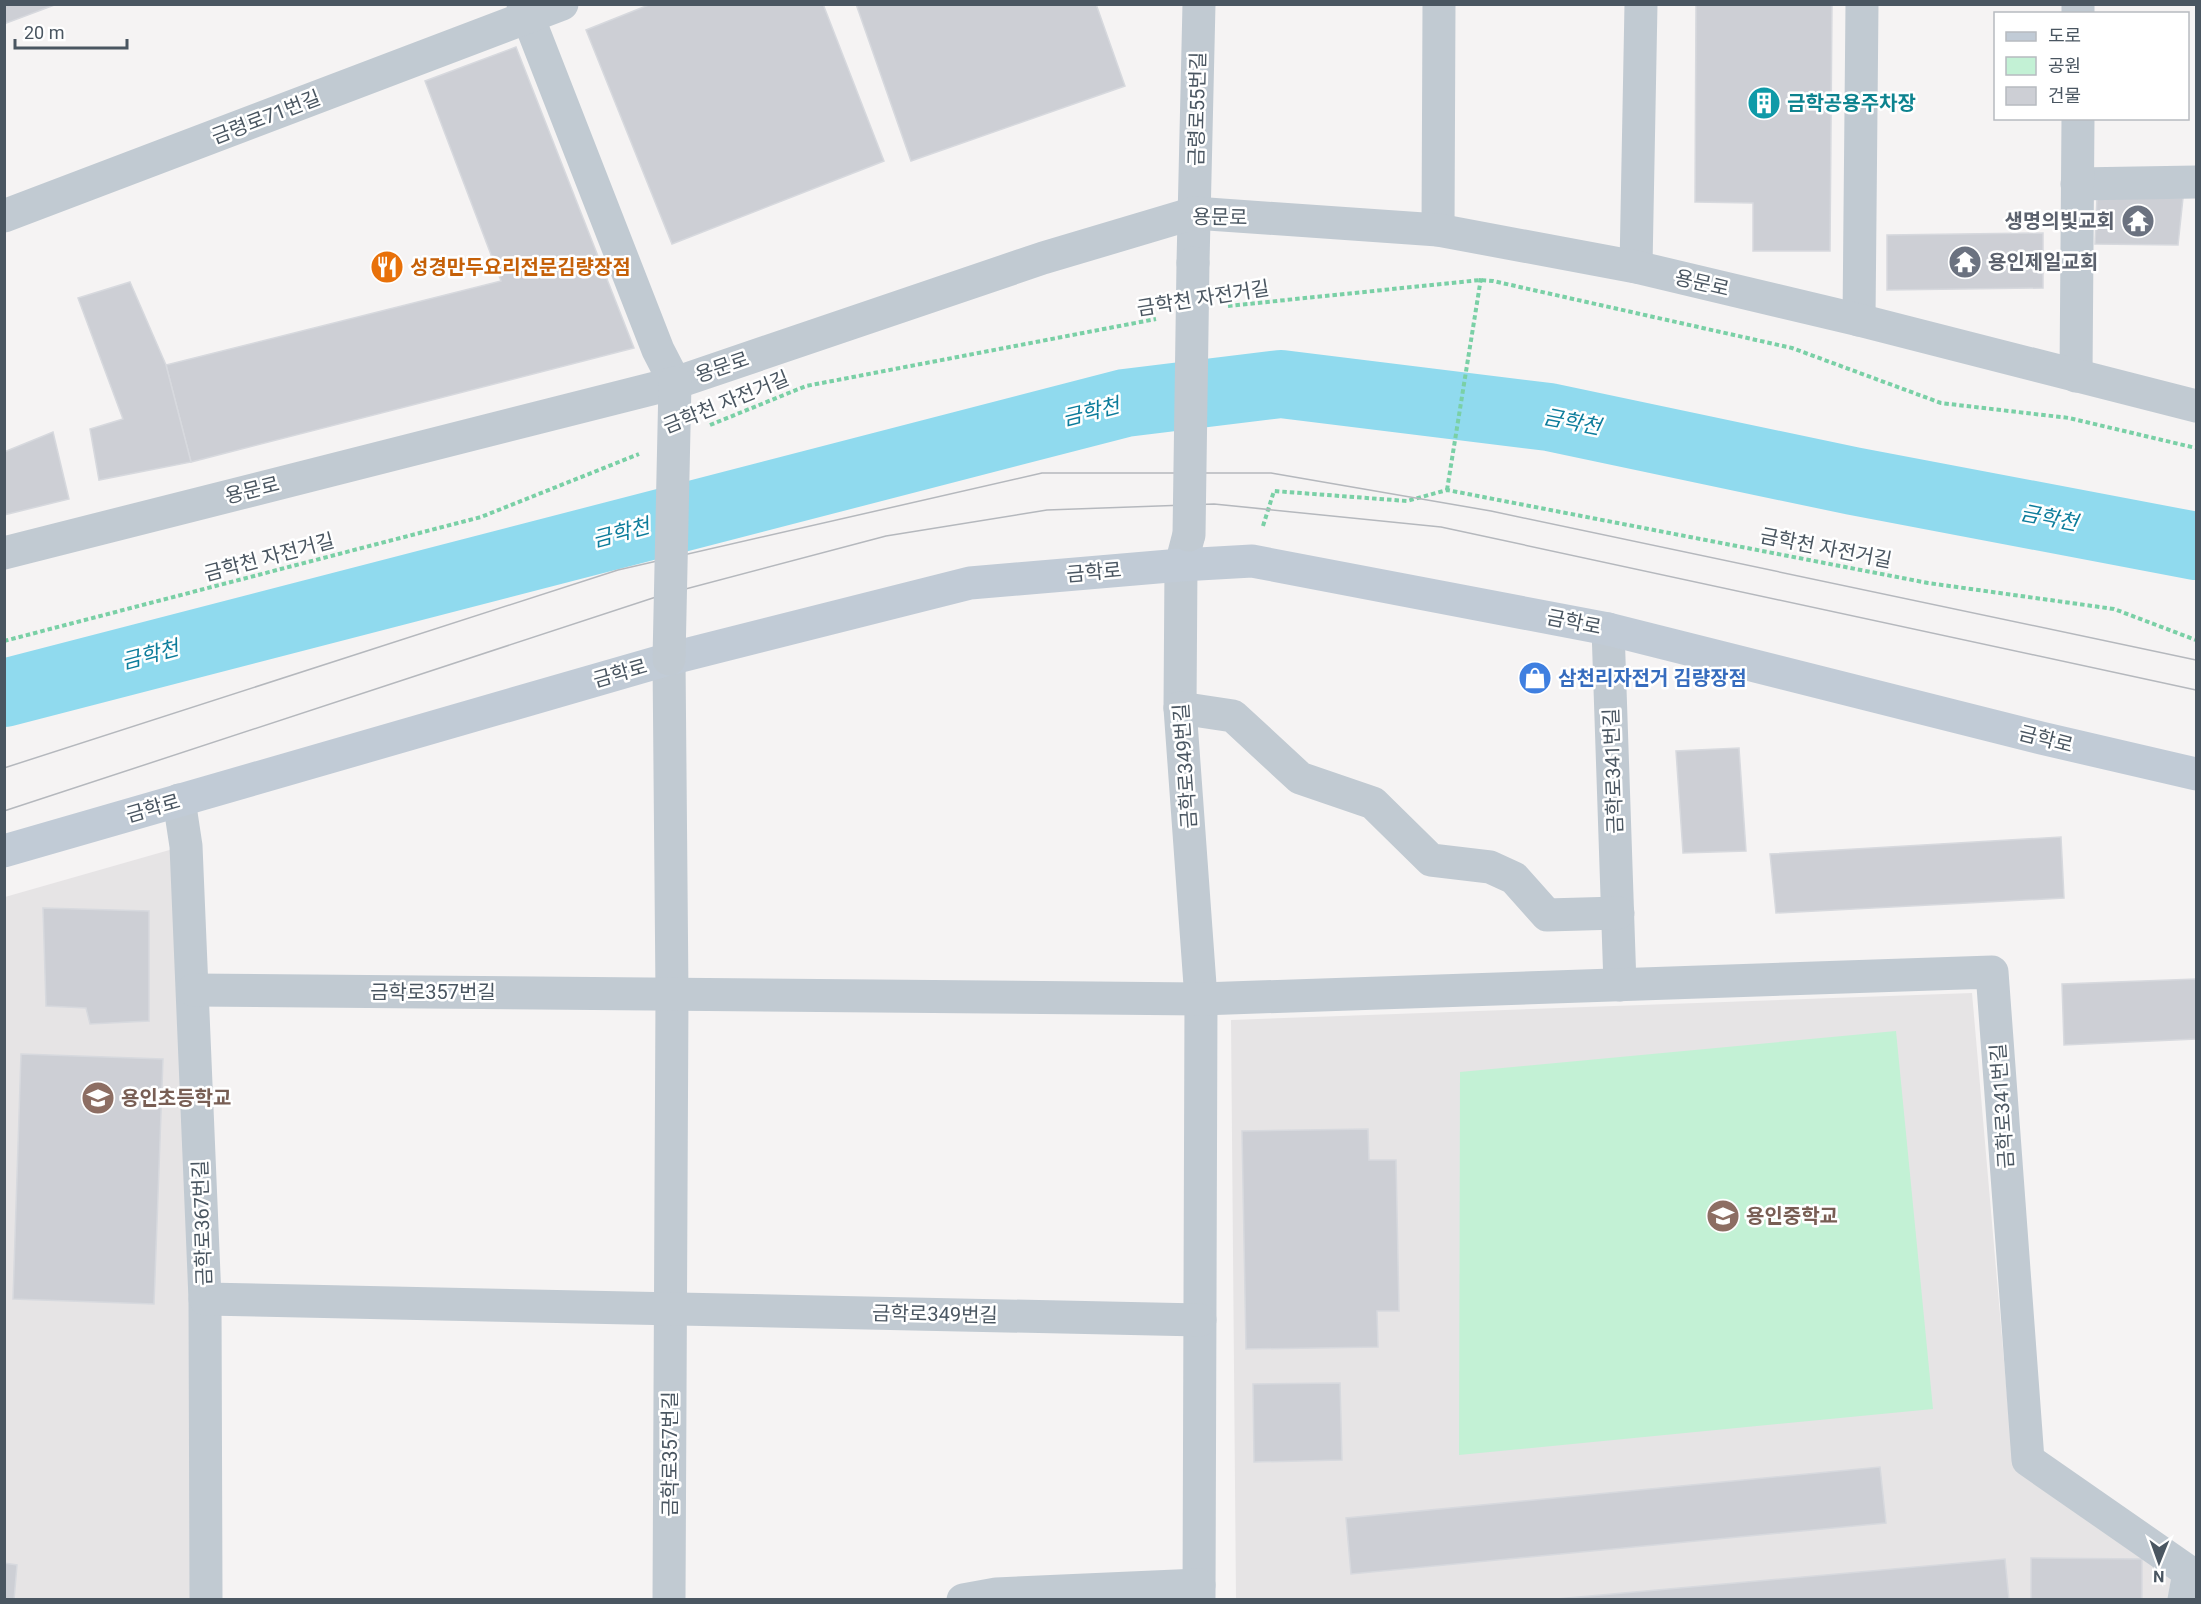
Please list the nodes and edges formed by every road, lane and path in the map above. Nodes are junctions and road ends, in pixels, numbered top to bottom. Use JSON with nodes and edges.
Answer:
{"nodes":[{"id":1,"x":562,"y":4,"type":"edge"},
{"id":2,"x":1199,"y":4,"type":"edge"},
{"id":3,"x":1439,"y":4,"type":"edge"},
{"id":4,"x":1641,"y":4,"type":"edge"},
{"id":5,"x":1862,"y":4,"type":"edge"},
{"id":6,"x":525,"y":11,"type":"edge"},
{"id":7,"x":2078,"y":120,"type":"edge"},
{"id":8,"x":2196,"y":182,"type":"edge"},
{"id":9,"x":2077,"y":184,"type":"junction"},
{"id":10,"x":1194,"y":213,"type":"junction"},
{"id":11,"x":4,"y":216,"type":"edge"},
{"id":12,"x":1438,"y":230,"type":"junction"},
{"id":13,"x":1193,"y":263,"type":"joint"},
{"id":14,"x":1636,"y":267,"type":"junction"},
{"id":15,"x":1480,"y":280,"type":"junction"},
{"id":16,"x":1226,"y":307,"type":"dead end"},
{"id":17,"x":1157,"y":319,"type":"dead end"},
{"id":18,"x":1859,"y":320,"type":"junction"},
{"id":19,"x":2076,"y":376,"type":"junction"},
{"id":20,"x":675,"y":383,"type":"junction"},
{"id":21,"x":2196,"y":406,"type":"edge"},
{"id":22,"x":709,"y":425,"type":"dead end"},
{"id":23,"x":2196,"y":448,"type":"edge"},
{"id":24,"x":644,"y":452,"type":"dead end"},
{"id":25,"x":1447,"y":490,"type":"junction"},
{"id":26,"x":1184,"y":550,"type":"junction"},
{"id":27,"x":4,"y":553,"type":"edge"},
{"id":28,"x":1251,"y":561,"type":"junction"},
{"id":29,"x":1608,"y":629,"type":"junction"},
{"id":30,"x":2196,"y":640,"type":"edge"},
{"id":31,"x":4,"y":641,"type":"edge"},
{"id":32,"x":669,"y":659,"type":"junction"},
{"id":33,"x":1180,"y":708,"type":"junction"},
{"id":34,"x":2196,"y":774,"type":"edge"},
{"id":35,"x":179,"y":800,"type":"junction"},
{"id":36,"x":4,"y":851,"type":"edge"},
{"id":37,"x":1618,"y":913,"type":"junction"},
{"id":38,"x":1620,"y":985,"type":"junction"},
{"id":39,"x":193,"y":990,"type":"junction"},
{"id":40,"x":672,"y":994,"type":"junction"},
{"id":41,"x":1201,"y":999,"type":"junction"},
{"id":42,"x":205,"y":1299,"type":"junction"},
{"id":43,"x":670,"y":1309,"type":"junction"},
{"id":44,"x":1200,"y":1320,"type":"junction"},
{"id":45,"x":2190,"y":1581,"type":"edge"},
{"id":46,"x":1199,"y":1592,"type":"edge"},
{"id":47,"x":206,"y":1599,"type":"edge"},
{"id":48,"x":669,"y":1599,"type":"edge"},
{"id":49,"x":963,"y":1599,"type":"edge"}],
"edges":[{"from":1,"to":6,"type":"street","name":"금령로71번길"},
{"from":2,"to":10,"type":"street","name":"금령로55번길"},
{"from":3,"to":12,"type":"street"},
{"from":4,"to":14,"type":"street"},
{"from":5,"to":18,"type":"street"},
{"from":6,"to":11,"type":"street","name":"금령로71번길"},
{"from":6,"to":20,"type":"street"},
{"from":7,"to":9,"type":"street"},
{"from":8,"to":9,"type":"street"},
{"from":9,"to":19,"type":"street"},
{"from":10,"to":12,"type":"street","name":"용문로"},
{"from":10,"to":13,"type":"street","name":"금령로55번길"},
{"from":10,"to":20,"type":"street","name":"용문로"},
{"from":12,"to":14,"type":"street","name":"용문로"},
{"from":13,"to":26,"type":"street","name":"금학로349번길","bridge":true},
{"from":14,"to":18,"type":"street","name":"용문로"},
{"from":15,"to":16,"type":"path","name":"금학천 자전거길"},
{"from":15,"to":23,"type":"path","name":"금학천 자전거길"},
{"from":15,"to":25,"type":"path"},
{"from":17,"to":22,"type":"path","name":"금학천 자전거길"},
{"from":18,"to":19,"type":"street","name":"용문로"},
{"from":19,"to":21,"type":"street","name":"용문로"},
{"from":20,"to":27,"type":"street","name":"용문로"},
{"from":20,"to":32,"type":"street","name":"금학로357번길","bridge":true},
{"from":24,"to":31,"type":"path","name":"금학천 자전거길"},
{"from":25,"to":28,"type":"path","name":"금학천 자전거길"},
{"from":25,"to":30,"type":"path","name":"금학천 자전거길"},
{"from":26,"to":28,"type":"main road","name":"금학로"},
{"from":26,"to":32,"type":"main road","name":"금학로"},
{"from":26,"to":33,"type":"street","name":"금학로349번길"},
{"from":28,"to":29,"type":"main road","name":"금학로"},
{"from":29,"to":34,"type":"main road","name":"금학로"},
{"from":29,"to":37,"type":"street","name":"금학로341번길"},
{"from":32,"to":35,"type":"main road","name":"금학로"},
{"from":32,"to":40,"type":"street","name":"금학로357번길"},
{"from":33,"to":37,"type":"street"},
{"from":33,"to":41,"type":"street","name":"금학로349번길"},
{"from":35,"to":36,"type":"main road","name":"금학로"},
{"from":35,"to":39,"type":"street","name":"금학로367번길"},
{"from":37,"to":38,"type":"street","name":"금학로341번길"},
{"from":38,"to":41,"type":"street"},
{"from":38,"to":45,"type":"street","name":"금학로341번길"},
{"from":39,"to":40,"type":"street","name":"금학로357번길"},
{"from":39,"to":42,"type":"street","name":"금학로367번길"},
{"from":40,"to":41,"type":"street"},
{"from":40,"to":43,"type":"street","name":"금학로357번길"},
{"from":41,"to":44,"type":"street","name":"금학로349번길"},
{"from":42,"to":43,"type":"street"},
{"from":42,"to":47,"type":"street","name":"금학로367번길"},
{"from":43,"to":44,"type":"street","name":"금학로349번길"},
{"from":43,"to":48,"type":"street","name":"금학로357번길"},
{"from":44,"to":46,"type":"street","name":"금학로349번길"},
{"from":46,"to":49,"type":"street","name":"금학로349번길"}]}
